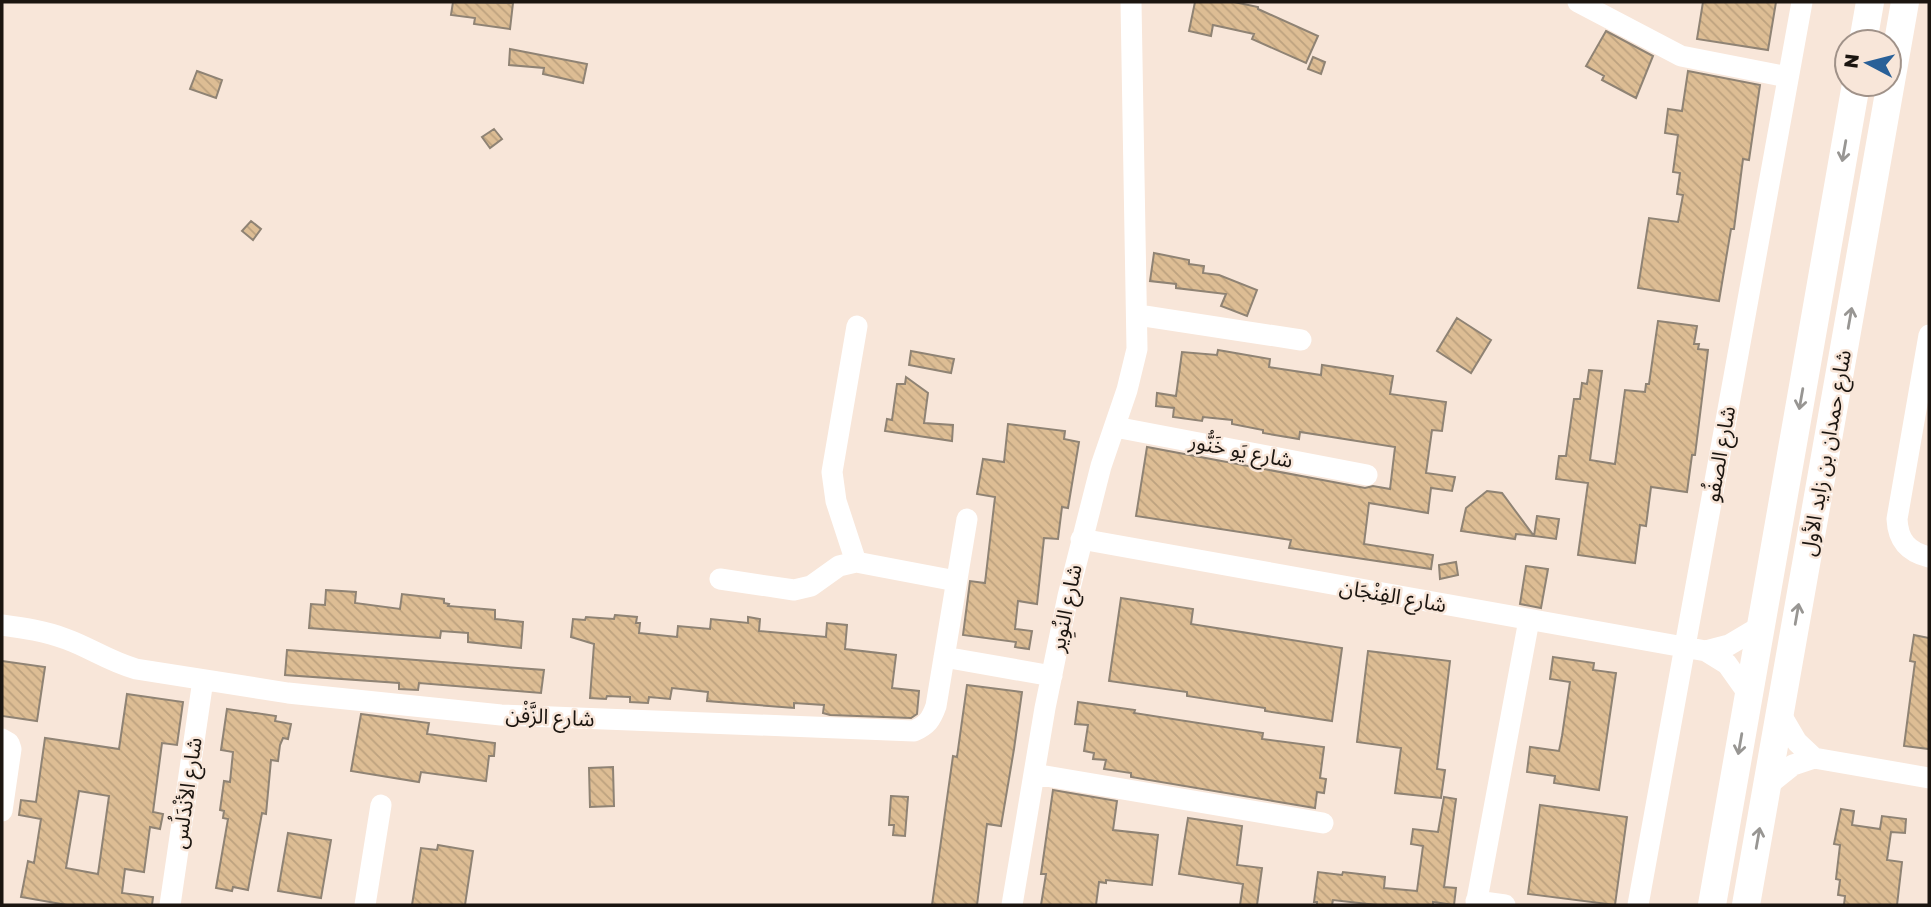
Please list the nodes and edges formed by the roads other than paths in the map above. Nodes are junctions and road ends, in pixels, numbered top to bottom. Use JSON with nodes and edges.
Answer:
{"nodes":[{"id":1,"x":1131,"y":2,"type":"edge"},
{"id":2,"x":1578,"y":2,"type":"edge"},
{"id":3,"x":1802,"y":2,"type":"edge"},
{"id":4,"x":1870,"y":2,"type":"edge"},
{"id":5,"x":1905,"y":2,"type":"edge"},
{"id":6,"x":1865,"y":28,"type":"edge"},
{"id":7,"x":1788,"y":77,"type":"junction"},
{"id":8,"x":1854,"y":98,"type":"edge"},
{"id":9,"x":1138,"y":315,"type":"junction"},
{"id":10,"x":857,"y":326,"type":"dead end"},
{"id":11,"x":1929,"y":335,"type":"edge"},
{"id":12,"x":1301,"y":340,"type":"dead end"},
{"id":13,"x":1115,"y":427,"type":"junction"},
{"id":14,"x":1367,"y":475,"type":"dead end"},
{"id":15,"x":967,"y":519,"type":"dead end"},
{"id":16,"x":1081,"y":539,"type":"junction"},
{"id":17,"x":1929,"y":557,"type":"edge"},
{"id":18,"x":856,"y":562,"type":"junction"},
{"id":19,"x":720,"y":579,"type":"dead end"},
{"id":20,"x":956,"y":581,"type":"junction"},
{"id":21,"x":1529,"y":620,"type":"junction"},
{"id":22,"x":2,"y":625,"type":"edge"},
{"id":23,"x":1761,"y":626,"type":"junction"},
{"id":24,"x":1685,"y":647,"type":"junction"},
{"id":25,"x":1706,"y":651,"type":"junction"},
{"id":26,"x":944,"y":657,"type":"junction"},
{"id":27,"x":1052,"y":676,"type":"junction"},
{"id":28,"x":203,"y":680,"type":"junction"},
{"id":29,"x":1749,"y":695,"type":"junction"},
{"id":30,"x":1780,"y":713,"type":"junction"},
{"id":31,"x":2,"y":739,"type":"edge"},
{"id":32,"x":1814,"y":758,"type":"junction"},
{"id":33,"x":1034,"y":774,"type":"junction"},
{"id":34,"x":1929,"y":778,"type":"edge"},
{"id":35,"x":1768,"y":785,"type":"junction"},
{"id":36,"x":381,"y":806,"type":"dead end"},
{"id":37,"x":2,"y":811,"type":"edge"},
{"id":38,"x":1323,"y":823,"type":"dead end"},
{"id":39,"x":1476,"y":903,"type":"edge"},
{"id":40,"x":170,"y":905,"type":"edge"},
{"id":41,"x":365,"y":905,"type":"edge"},
{"id":42,"x":1012,"y":905,"type":"edge"},
{"id":43,"x":1505,"y":905,"type":"edge"},
{"id":44,"x":1638,"y":905,"type":"edge"},
{"id":45,"x":1712,"y":905,"type":"edge"},
{"id":46,"x":1746,"y":905,"type":"edge"}],
"edges":[{"from":1,"to":9,"type":"street","name":"شارع النُوِير"},
{"from":2,"to":7,"type":"street"},
{"from":3,"to":7,"type":"street","name":"شارع الصفُو"},
{"from":4,"to":6,"type":"main road"},
{"from":30,"to":5,"type":"main road","name":"شارع حمدان بن زايد الأول","one_way":true},
{"from":7,"to":24,"type":"street","name":"شارع الصفُو"},
{"from":8,"to":23,"type":"main road","name":"شارع حمدان بن زايد الأول","one_way":true},
{"from":9,"to":12,"type":"street"},
{"from":9,"to":13,"type":"street","name":"شارع النُوِير"},
{"from":10,"to":18,"type":"street"},
{"from":11,"to":17,"type":"street"},
{"from":13,"to":14,"type":"street","name":"شارع يَو خَنُّور"},
{"from":13,"to":16,"type":"street","name":"شارع النُوِير"},
{"from":15,"to":20,"type":"street","name":"شارع الزَّفْن"},
{"from":16,"to":21,"type":"street","name":"شارع الفِنْجَان"},
{"from":16,"to":27,"type":"street","name":"شارع النُوِير"},
{"from":18,"to":19,"type":"street"},
{"from":18,"to":20,"type":"street"},
{"from":20,"to":26,"type":"street","name":"شارع الزَّفْن"},
{"from":21,"to":24,"type":"street","name":"شارع الفِنْجَان"},
{"from":21,"to":39,"type":"street"},
{"from":22,"to":28,"type":"street","name":"شارع الزَّفْن"},
{"from":23,"to":25,"type":"street","name":"شارع الفِنْجَان"},
{"from":23,"to":29,"type":"main road","name":"شارع حمدان بن زايد الأول"},
{"from":24,"to":25,"type":"street","name":"شارع الفِنْجَان"},
{"from":24,"to":44,"type":"street","name":"شارع الصفُو"},
{"from":25,"to":29,"type":"street","name":"شارع الفِنْجَان"},
{"from":26,"to":27,"type":"street"},
{"from":26,"to":28,"type":"street","name":"شارع الزَّفْن"},
{"from":27,"to":33,"type":"street","name":"شارع النُوِير"},
{"from":28,"to":40,"type":"street","name":"شارع الأنْدَلُس"},
{"from":29,"to":45,"type":"main road","name":"شارع حمدان بن زايد الأول","one_way":true},
{"from":30,"to":32,"type":"street"},
{"from":30,"to":35,"type":"main road","name":"شارع حمدان بن زايد الأول"},
{"from":31,"to":37,"type":"street"},
{"from":32,"to":34,"type":"street"},
{"from":32,"to":35,"type":"street"},
{"from":33,"to":38,"type":"street"},
{"from":33,"to":42,"type":"street","name":"شارع النُوِير"},
{"from":46,"to":35,"type":"main road","name":"شارع حمدان بن زايد الأول","one_way":true},
{"from":36,"to":41,"type":"street"},
{"from":39,"to":43,"type":"street"}]}
